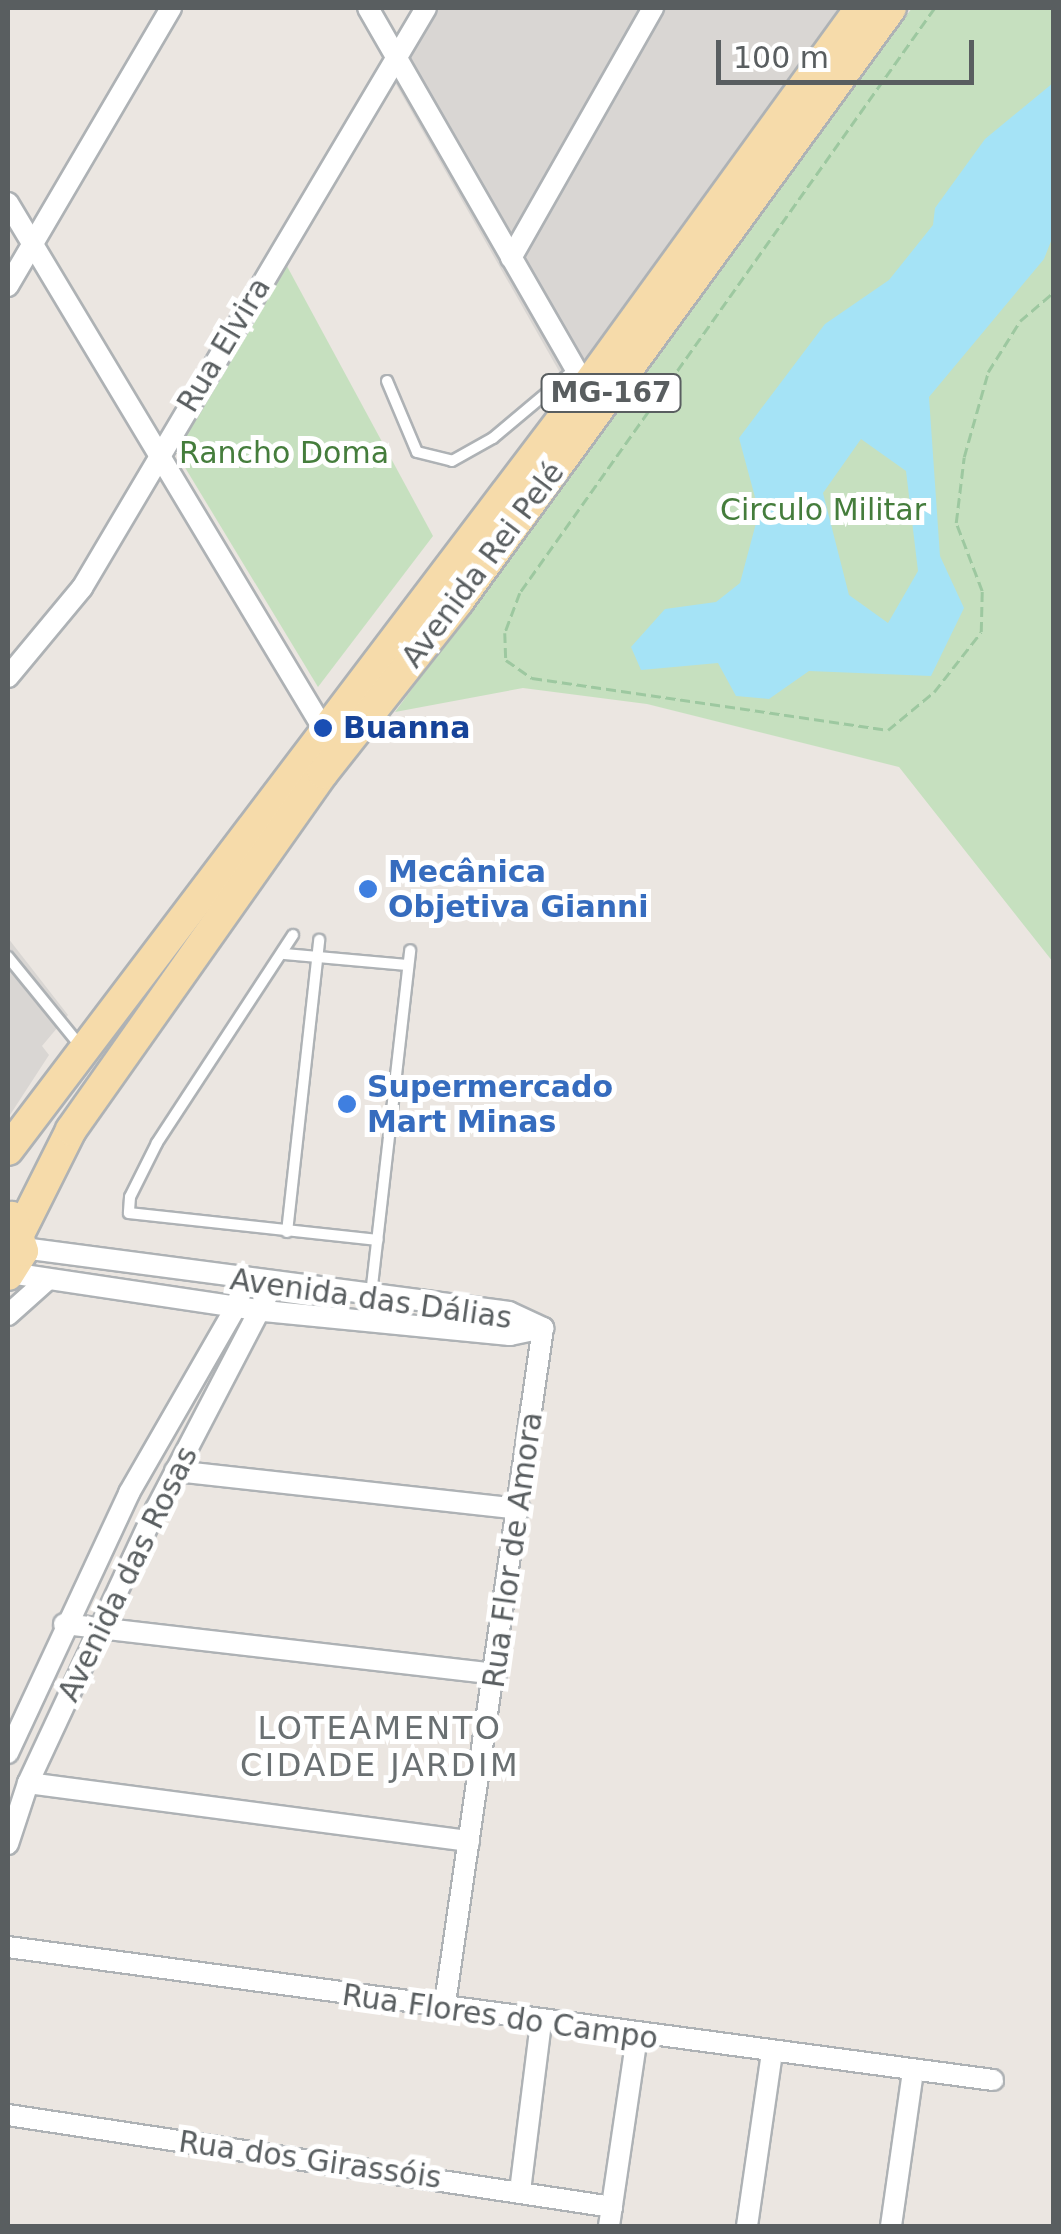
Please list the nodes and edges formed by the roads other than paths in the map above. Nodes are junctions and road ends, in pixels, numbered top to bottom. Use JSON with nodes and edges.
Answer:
{"nodes":[{"id":1,"x":170,"y":8,"type":"edge"},
{"id":2,"x":368,"y":8,"type":"edge"},
{"id":3,"x":426,"y":8,"type":"edge"},
{"id":4,"x":653,"y":8,"type":"edge"},
{"id":5,"x":860,"y":8,"type":"edge"},
{"id":6,"x":891,"y":8,"type":"edge"},
{"id":7,"x":398,"y":57,"type":"junction"},
{"id":8,"x":8,"y":203,"type":"edge"},
{"id":9,"x":34,"y":246,"type":"junction"},
{"id":10,"x":511,"y":258,"type":"junction"},
{"id":11,"x":8,"y":286,"type":"edge"},
{"id":12,"x":580,"y":378,"type":"junction"},
{"id":13,"x":386,"y":381,"type":"dead end"},
{"id":14,"x":160,"y":452,"type":"junction"},
{"id":15,"x":8,"y":676,"type":"edge"},
{"id":16,"x":323,"y":728,"type":"junction"},
{"id":17,"x":294,"y":936,"type":"dead end"},
{"id":18,"x":318,"y":940,"type":"dead end"},
{"id":19,"x":410,"y":950,"type":"dead end"},
{"id":20,"x":284,"y":954,"type":"junction"},
{"id":21,"x":8,"y":957,"type":"edge"},
{"id":22,"x":316,"y":958,"type":"junction"},
{"id":23,"x":408,"y":965,"type":"junction"},
{"id":24,"x":86,"y":1052,"type":"junction"},
{"id":25,"x":8,"y":1150,"type":"edge"},
{"id":26,"x":287,"y":1232,"type":"junction"},
{"id":27,"x":378,"y":1240,"type":"junction"},
{"id":28,"x":14,"y":1248,"type":"edge"},
{"id":29,"x":46,"y":1281,"type":"junction"},
{"id":30,"x":244,"y":1282,"type":"junction"},
{"id":31,"x":273,"y":1284,"type":"junction"},
{"id":32,"x":370,"y":1294,"type":"junction"},
{"id":33,"x":236,"y":1308,"type":"junction"},
{"id":34,"x":264,"y":1311,"type":"junction"},
{"id":35,"x":8,"y":1315,"type":"edge"},
{"id":36,"x":368,"y":1321,"type":"junction"},
{"id":37,"x":543,"y":1328,"type":"junction"},
{"id":38,"x":175,"y":1471,"type":"junction"},
{"id":39,"x":520,"y":1509,"type":"junction"},
{"id":40,"x":64,"y":1624,"type":"junction"},
{"id":41,"x":98,"y":1632,"type":"junction"},
{"id":42,"x":496,"y":1674,"type":"junction"},
{"id":43,"x":8,"y":1753,"type":"edge"},
{"id":44,"x":28,"y":1783,"type":"junction"},
{"id":45,"x":469,"y":1841,"type":"junction"},
{"id":46,"x":8,"y":1844,"type":"edge"},
{"id":47,"x":8,"y":1947,"type":"edge"},
{"id":48,"x":444,"y":2010,"type":"junction"},
{"id":49,"x":541,"y":2023,"type":"junction"},
{"id":50,"x":637,"y":2037,"type":"junction"},
{"id":51,"x":772,"y":2052,"type":"junction"},
{"id":52,"x":912,"y":2072,"type":"junction"},
{"id":53,"x":994,"y":2080,"type":"dead end"},
{"id":54,"x":8,"y":2116,"type":"edge"},
{"id":55,"x":520,"y":2191,"type":"junction"},
{"id":56,"x":611,"y":2217,"type":"edge"},
{"id":57,"x":747,"y":2226,"type":"edge"},
{"id":58,"x":891,"y":2226,"type":"edge"}],
"edges":[{"from":1,"to":9,"type":"street"},
{"from":2,"to":7,"type":"street"},
{"from":3,"to":7,"type":"street","name":"Rua Elvira"},
{"from":4,"to":10,"type":"street"},
{"from":5,"to":12,"type":"main road","name":"Avenida Rei Pelé","number":"MG-167"},
{"from":6,"to":28,"type":"main road","name":"Avenida Rei Pelé","number":"MG-167"},
{"from":7,"to":10,"type":"street"},
{"from":7,"to":14,"type":"street","name":"Rua Elvira"},
{"from":8,"to":9,"type":"street"},
{"from":9,"to":11,"type":"street"},
{"from":9,"to":14,"type":"street"},
{"from":10,"to":12,"type":"street"},
{"from":12,"to":13,"type":"lane"},
{"from":12,"to":16,"type":"main road","name":"Avenida Rei Pelé","number":"MG-167"},
{"from":14,"to":15,"type":"street","name":"Rua Elvira"},
{"from":14,"to":16,"type":"street"},
{"from":16,"to":24,"type":"main road","name":"Avenida Rei Pelé","number":"MG-167"},
{"from":17,"to":20,"type":"lane"},
{"from":18,"to":22,"type":"lane"},
{"from":19,"to":23,"type":"lane"},
{"from":20,"to":22,"type":"lane"},
{"from":20,"to":26,"type":"lane"},
{"from":21,"to":24,"type":"lane"},
{"from":22,"to":23,"type":"lane"},
{"from":22,"to":26,"type":"lane"},
{"from":23,"to":27,"type":"lane"},
{"from":24,"to":25,"type":"main road","name":"Avenida Rei Pelé","number":"MG-167"},
{"from":26,"to":27,"type":"lane"},
{"from":27,"to":32,"type":"lane"},
{"from":28,"to":29,"type":"street","name":"Avenida das Dálias"},
{"from":28,"to":30,"type":"street","name":"Avenida das Dálias"},
{"from":29,"to":33,"type":"street","name":"Avenida das Dálias"},
{"from":29,"to":35,"type":"street"},
{"from":30,"to":31,"type":"street","name":"Avenida das Dálias"},
{"from":30,"to":33,"type":"street","name":"Avenida das Rosas"},
{"from":31,"to":32,"type":"street","name":"Avenida das Dálias"},
{"from":31,"to":34,"type":"street","name":"Avenida das Rosas"},
{"from":32,"to":36,"type":"lane"},
{"from":32,"to":37,"type":"street","name":"Avenida das Dálias"},
{"from":33,"to":34,"type":"street","name":"Avenida das Dálias"},
{"from":33,"to":40,"type":"street","name":"Avenida das Rosas"},
{"from":34,"to":36,"type":"street","name":"Avenida das Dálias"},
{"from":34,"to":38,"type":"street","name":"Avenida das Rosas"},
{"from":36,"to":37,"type":"street","name":"Avenida das Dálias"},
{"from":37,"to":39,"type":"street","name":"Rua Flor de Amora"},
{"from":38,"to":39,"type":"street"},
{"from":38,"to":41,"type":"street","name":"Avenida das Rosas"},
{"from":39,"to":42,"type":"street","name":"Rua Flor de Amora"},
{"from":40,"to":41,"type":"street"},
{"from":40,"to":43,"type":"street","name":"Avenida das Rosas"},
{"from":41,"to":42,"type":"street"},
{"from":41,"to":44,"type":"street","name":"Avenida das Rosas"},
{"from":42,"to":45,"type":"street","name":"Rua Flor de Amora"},
{"from":44,"to":45,"type":"street"},
{"from":44,"to":46,"type":"street","name":"Avenida das Rosas"},
{"from":45,"to":48,"type":"street","name":"Rua Flor de Amora"},
{"from":47,"to":48,"type":"street","name":"Rua Flores do Campo"},
{"from":48,"to":49,"type":"street","name":"Rua Flores do Campo"},
{"from":49,"to":50,"type":"street","name":"Rua Flores do Campo"},
{"from":49,"to":55,"type":"street"},
{"from":50,"to":51,"type":"street","name":"Rua Flores do Campo"},
{"from":50,"to":56,"type":"street"},
{"from":51,"to":52,"type":"street","name":"Rua Flores do Campo"},
{"from":51,"to":57,"type":"street"},
{"from":52,"to":53,"type":"street","name":"Rua Flores do Campo"},
{"from":52,"to":58,"type":"street"},
{"from":54,"to":55,"type":"street","name":"Rua dos Girassóis"},
{"from":55,"to":56,"type":"street","name":"Rua dos Girassóis"}]}
